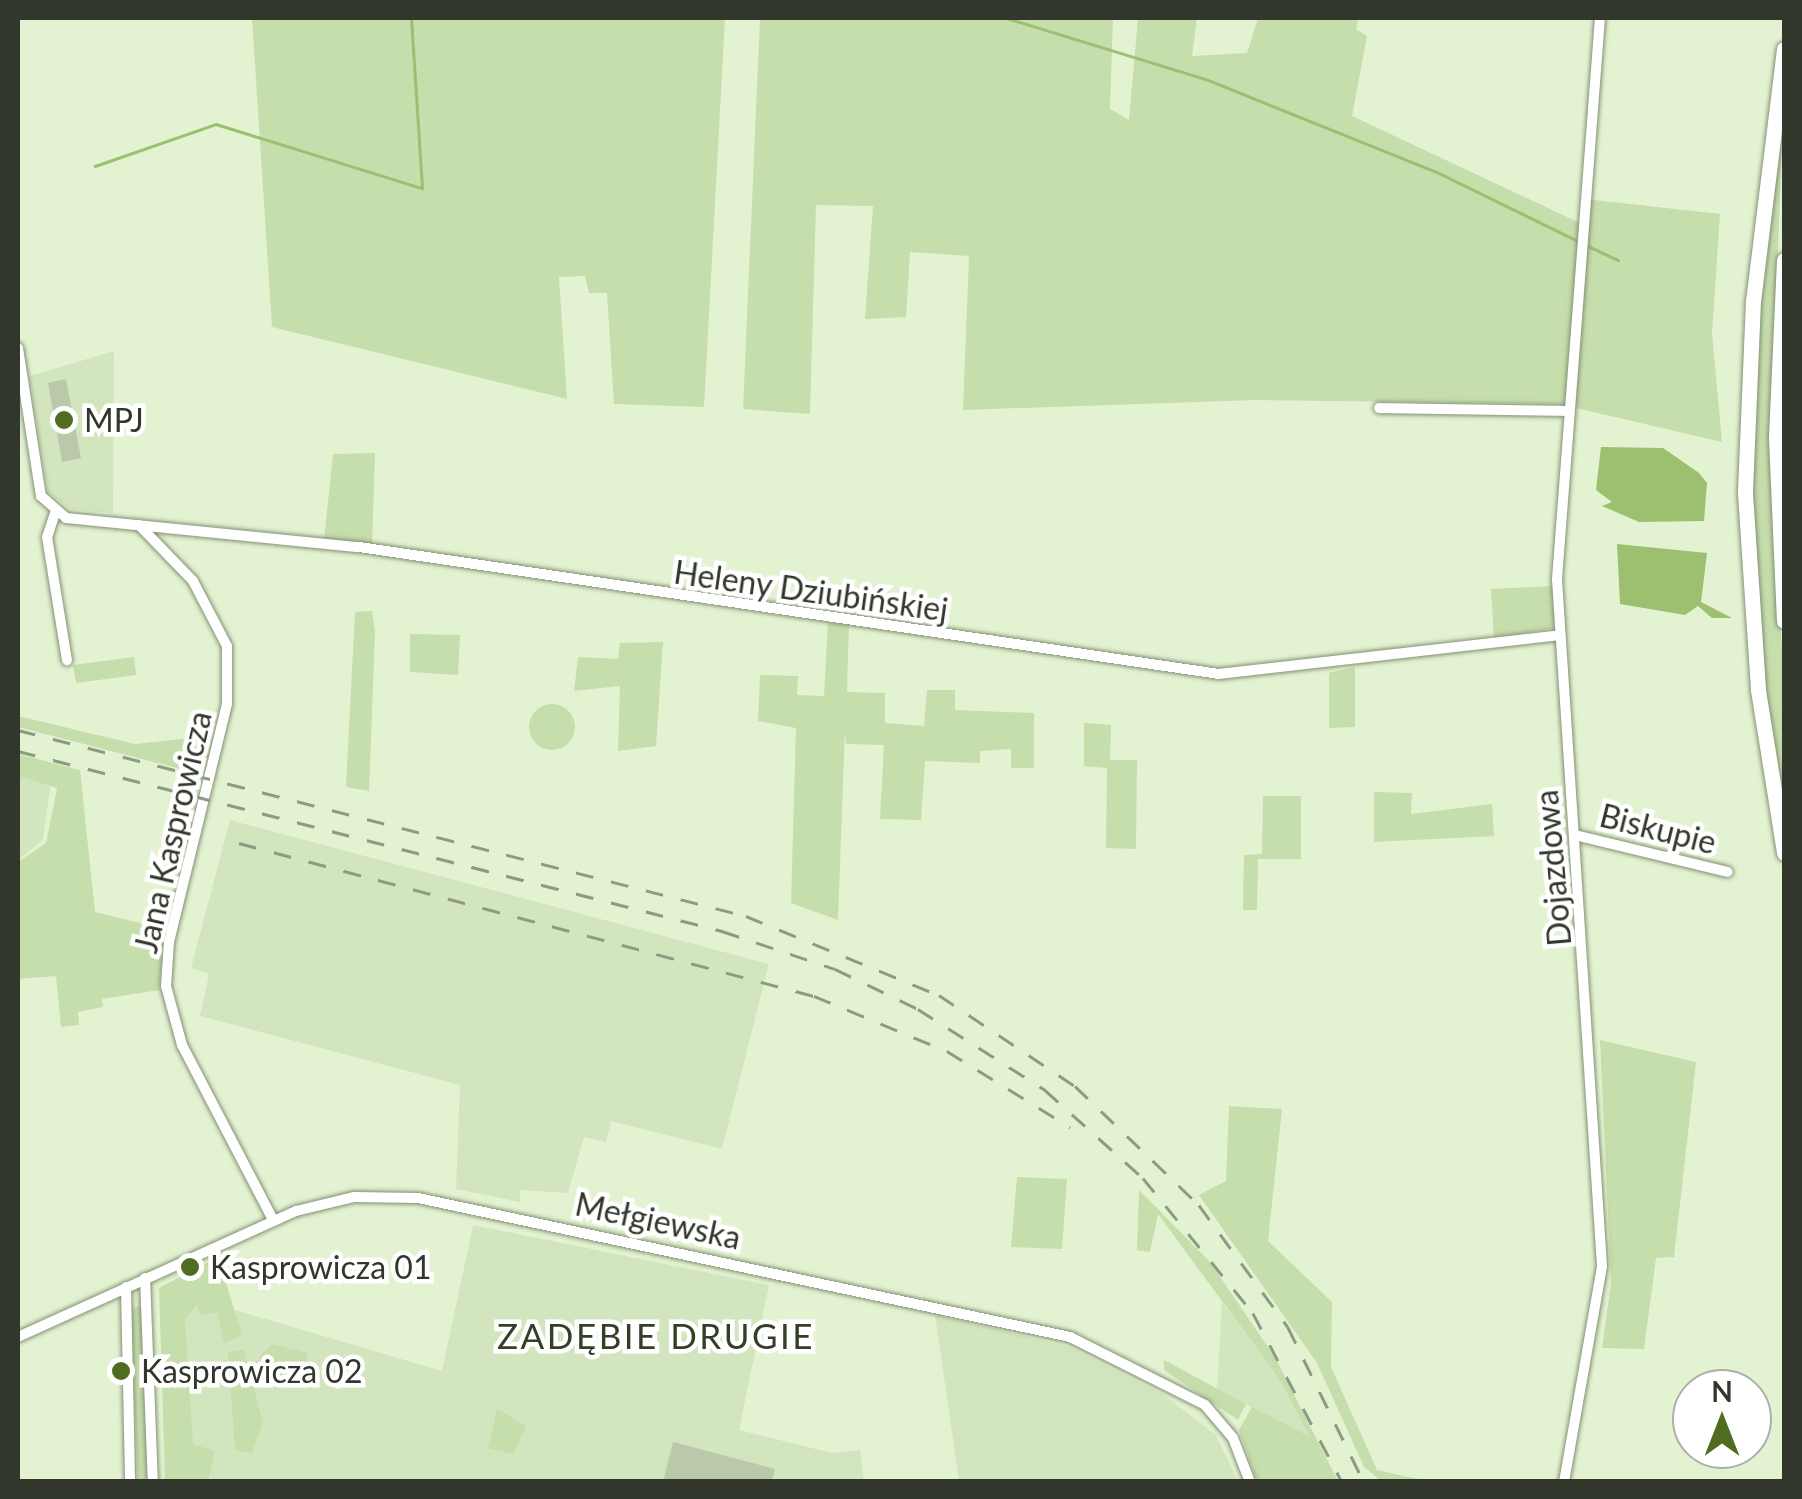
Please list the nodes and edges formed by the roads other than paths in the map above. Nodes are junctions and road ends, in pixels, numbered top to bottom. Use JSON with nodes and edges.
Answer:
{"nodes":[{"id":1,"x":1600,"y":18,"type":"edge"},
{"id":2,"x":1784,"y":49,"type":"edge"},
{"id":3,"x":1784,"y":260,"type":"edge"},
{"id":4,"x":18,"y":348,"type":"edge"},
{"id":5,"x":1378,"y":408,"type":"dead end"},
{"id":6,"x":1566,"y":411,"type":"junction"},
{"id":7,"x":55,"y":513,"type":"junction"},
{"id":8,"x":136,"y":524,"type":"junction"},
{"id":9,"x":183,"y":526,"type":"junction"},
{"id":10,"x":167,"y":546,"type":"junction"},
{"id":11,"x":1784,"y":621,"type":"edge"},
{"id":12,"x":1560,"y":635,"type":"junction"},
{"id":13,"x":67,"y":660,"type":"dead end"},
{"id":14,"x":1575,"y":835,"type":"junction"},
{"id":15,"x":1784,"y":853,"type":"edge"},
{"id":16,"x":1728,"y":872,"type":"dead end"},
{"id":17,"x":274,"y":1220,"type":"junction"},
{"id":18,"x":145,"y":1278,"type":"junction"},
{"id":19,"x":126,"y":1287,"type":"junction"},
{"id":20,"x":98,"y":1300,"type":"junction"},
{"id":21,"x":128,"y":1320,"type":"junction"},
{"id":22,"x":18,"y":1337,"type":"edge"},
{"id":23,"x":130,"y":1482,"type":"edge"},
{"id":24,"x":153,"y":1482,"type":"edge"},
{"id":25,"x":1250,"y":1482,"type":"edge"},
{"id":26,"x":1564,"y":1482,"type":"edge"}],
"edges":[{"from":1,"to":6,"type":"street","name":"Dojazdowa"},
{"from":2,"to":15,"type":"highway"},
{"from":3,"to":11,"type":"highway"},
{"from":4,"to":7,"type":"street"},
{"from":5,"to":6,"type":"street"},
{"from":6,"to":12,"type":"street","name":"Dojazdowa"},
{"from":7,"to":8,"type":"street","name":"Heleny Dziubińskiej"},
{"from":7,"to":13,"type":"street"},
{"from":8,"to":9,"type":"street","name":"Heleny Dziubińskiej"},
{"from":8,"to":10,"type":"street","name":"Jana Kasprowicza"},
{"from":9,"to":10,"type":"street"},
{"from":9,"to":12,"type":"street","name":"Heleny Dziubińskiej"},
{"from":10,"to":17,"type":"street","name":"Jana Kasprowicza"},
{"from":12,"to":14,"type":"street","name":"Dojazdowa"},
{"from":14,"to":16,"type":"street","name":"Biskupie"},
{"from":14,"to":26,"type":"street","name":"Dojazdowa"},
{"from":17,"to":18,"type":"street","name":"Mełgiewska"},
{"from":17,"to":25,"type":"street","name":"Mełgiewska"},
{"from":18,"to":19,"type":"street","name":"Mełgiewska"},
{"from":18,"to":24,"type":"street"},
{"from":19,"to":20,"type":"street","name":"Mełgiewska"},
{"from":19,"to":21,"type":"street"},
{"from":20,"to":21,"type":"street"},
{"from":20,"to":22,"type":"street","name":"Mełgiewska"},
{"from":21,"to":23,"type":"street"}]}
